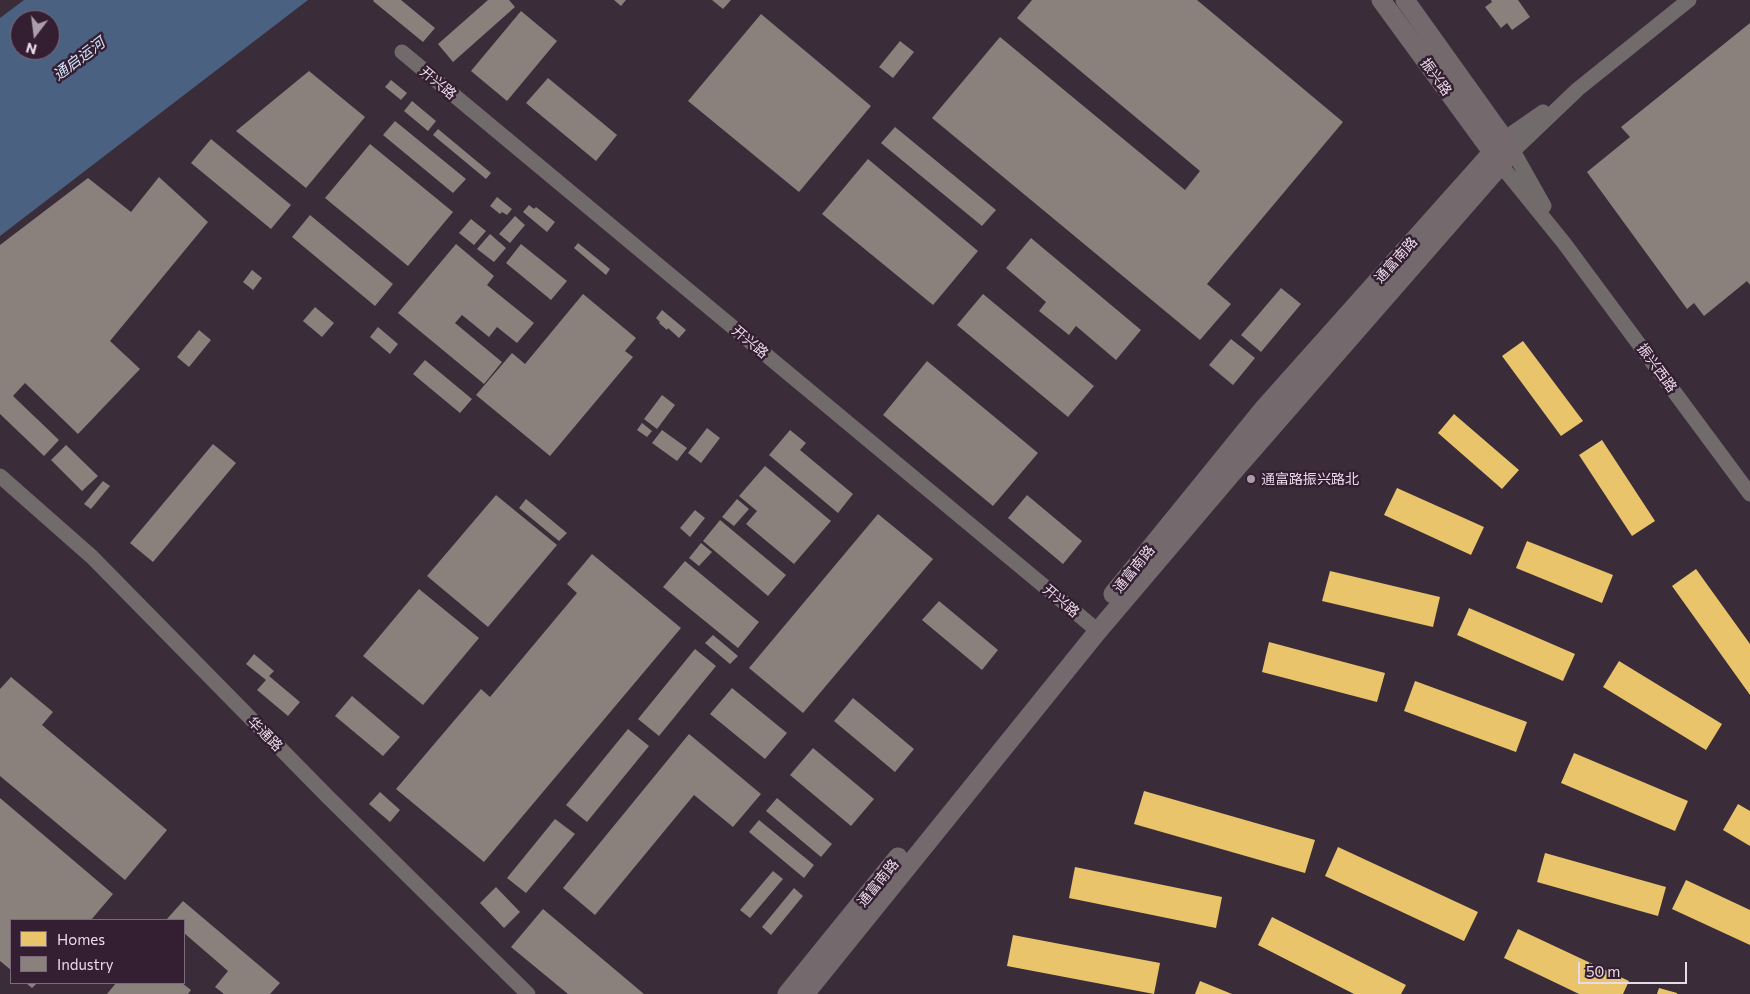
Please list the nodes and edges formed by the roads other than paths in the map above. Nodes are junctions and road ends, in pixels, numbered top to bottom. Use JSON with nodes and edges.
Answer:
{"nodes":[{"id":1,"x":1381,"y":0,"type":"edge"},
{"id":2,"x":1405,"y":0,"type":"edge"},
{"id":3,"x":1689,"y":0,"type":"edge"},
{"id":4,"x":402,"y":52,"type":"dead end"},
{"id":5,"x":1502,"y":152,"type":"junction"},
{"id":6,"x":0,"y":476,"type":"edge"},
{"id":7,"x":1750,"y":494,"type":"edge"},
{"id":8,"x":1093,"y":628,"type":"junction"},
{"id":9,"x":528,"y":994,"type":"edge"},
{"id":10,"x":787,"y":994,"type":"edge"},
{"id":11,"x":804,"y":994,"type":"edge"}],
"edges":[{"from":1,"to":5,"type":"main road","name":"振兴路"},
{"from":2,"to":5,"type":"main road","name":"振兴路"},
{"from":3,"to":5,"type":"street","name":"通富南路"},
{"from":4,"to":8,"type":"street","name":"开兴路"},
{"from":5,"to":7,"type":"street","name":"振兴西路"},
{"from":5,"to":8,"type":"main road","name":"通富南路"},
{"from":6,"to":9,"type":"street","name":"华通路"},
{"from":8,"to":10,"type":"main road","name":"通富南路"},
{"from":8,"to":11,"type":"main road","name":"通富南路"}]}
